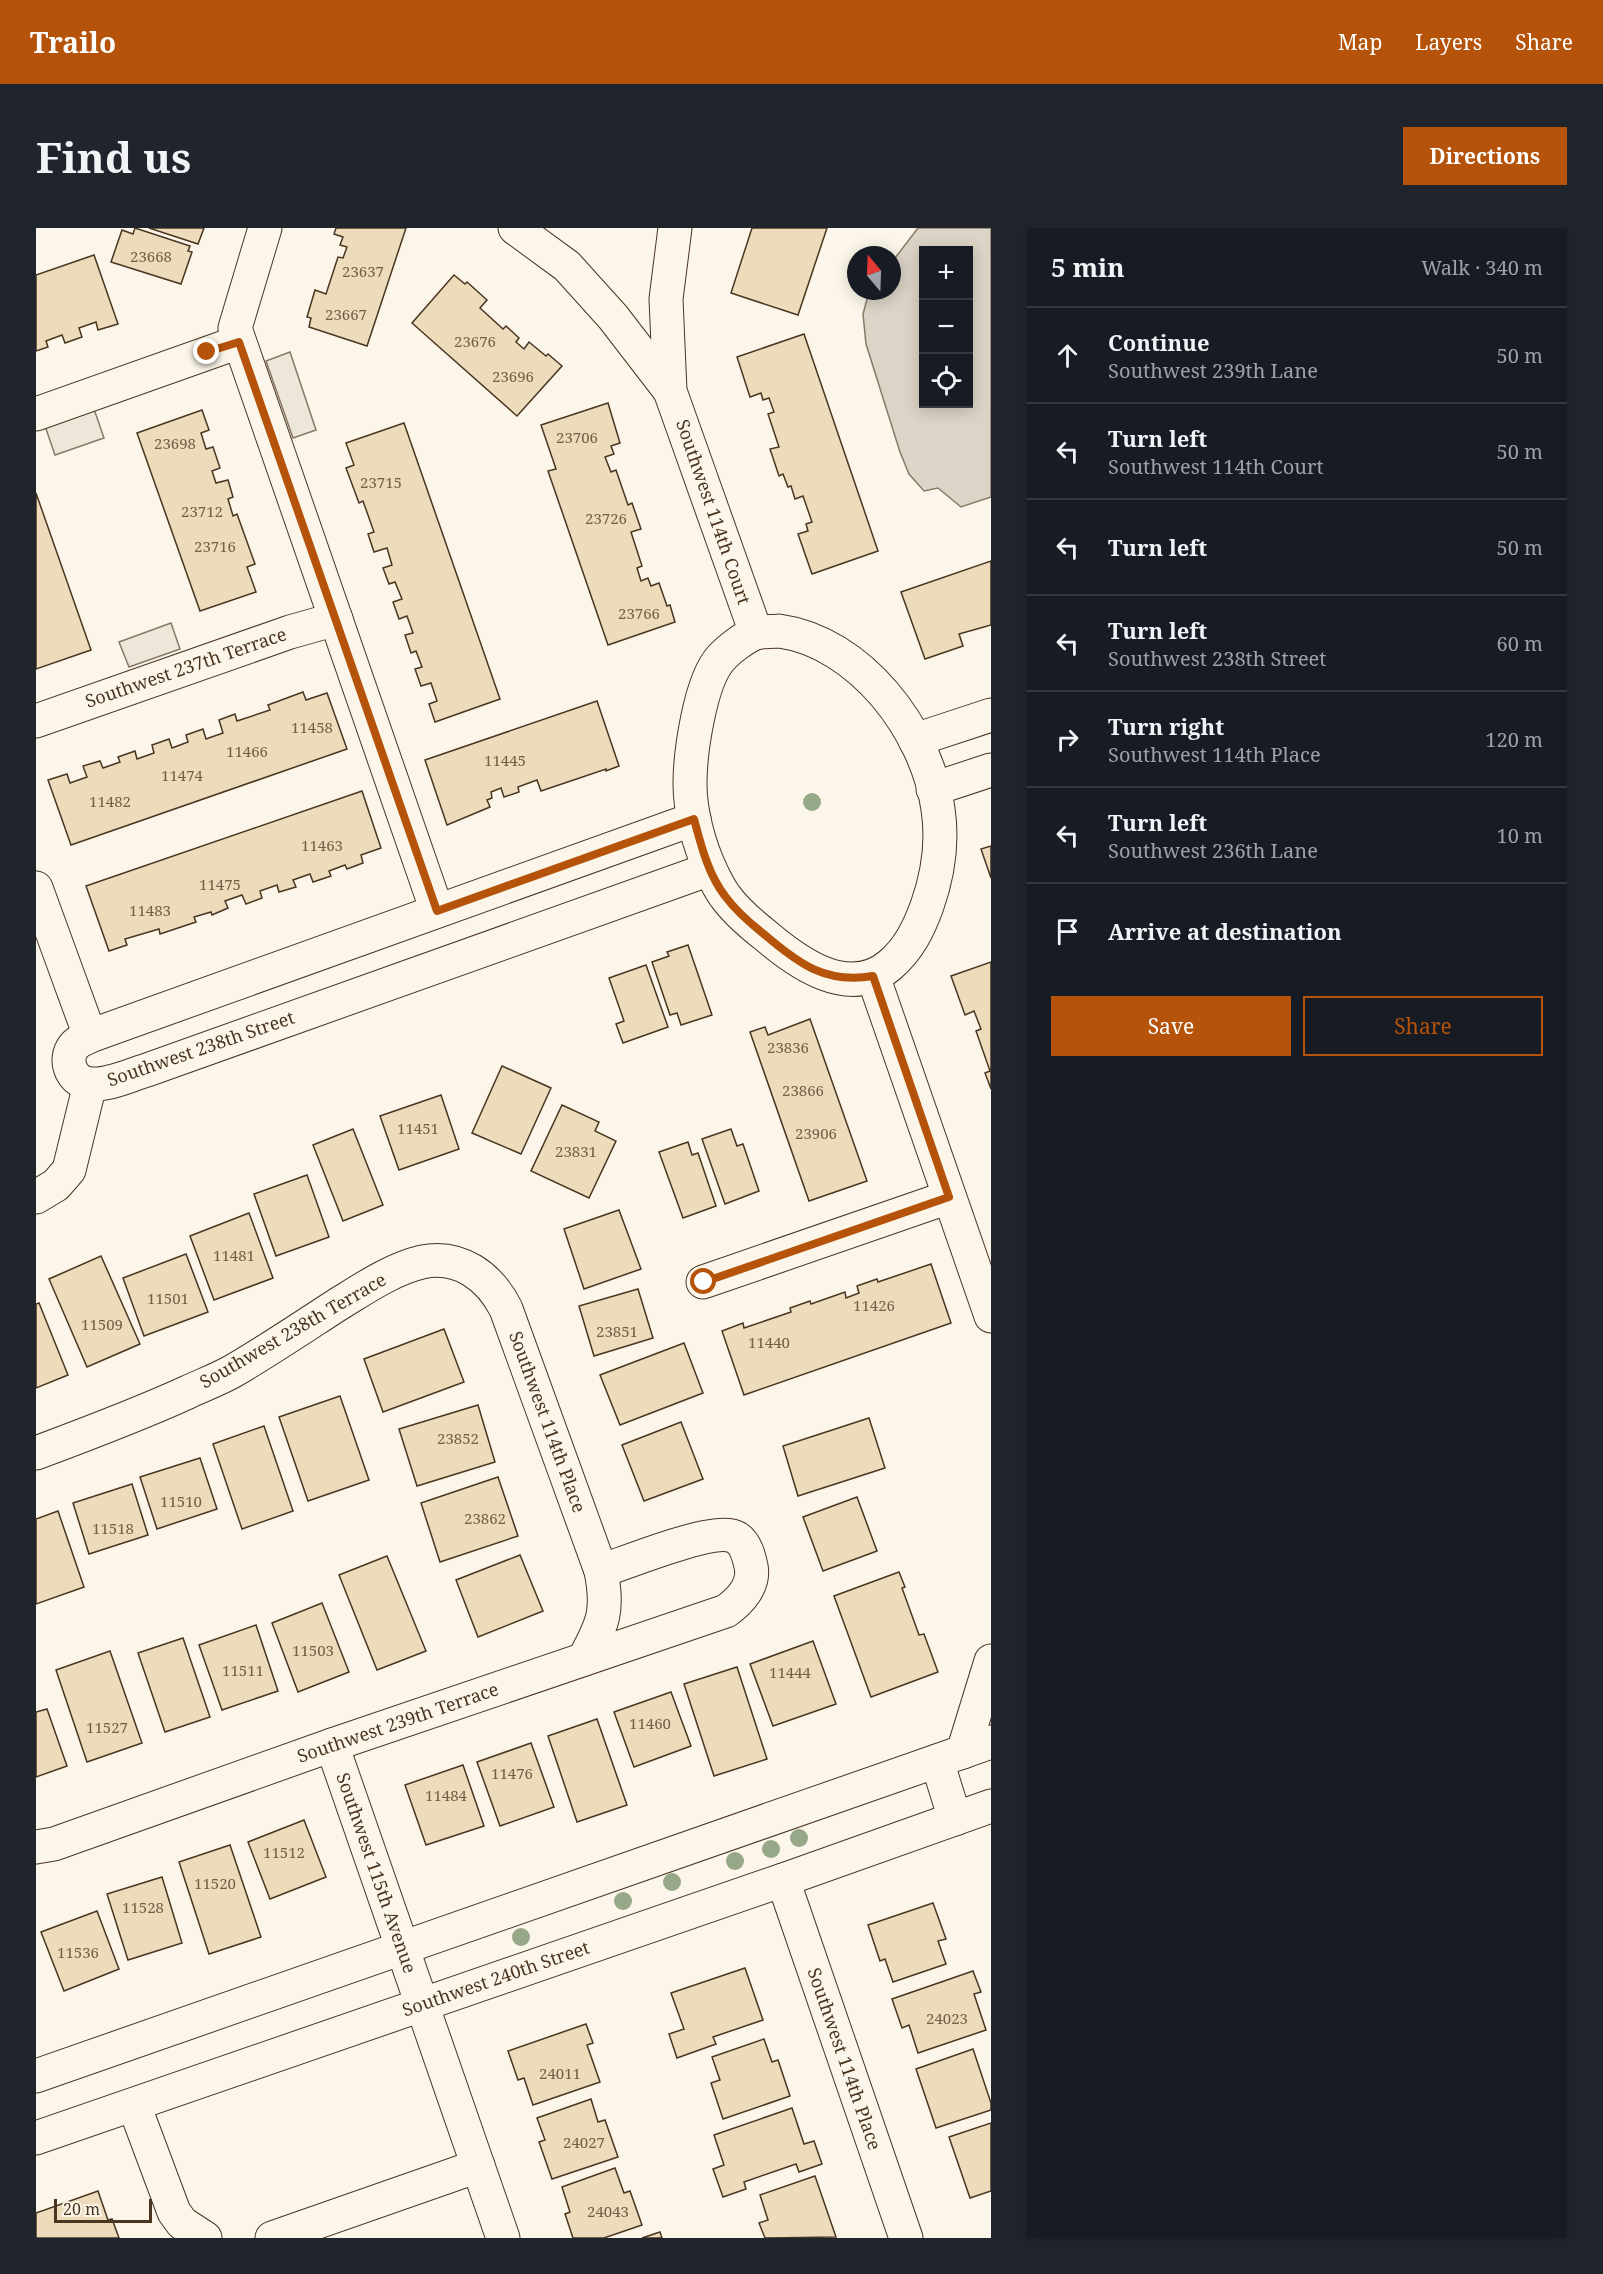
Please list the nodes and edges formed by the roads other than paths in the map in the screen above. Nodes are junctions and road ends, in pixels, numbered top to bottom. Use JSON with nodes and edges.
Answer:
{"nodes":[{"id":1,"x":265,"y":228,"type":"edge"},
{"id":2,"x":515,"y":228,"type":"edge"},
{"id":3,"x":675,"y":228,"type":"edge"},
{"id":4,"x":666,"y":299,"type":"junction"},
{"id":5,"x":613,"y":317,"type":"junction"},
{"id":6,"x":239,"y":342,"type":"junction"},
{"id":7,"x":670,"y":391,"type":"junction"},
{"id":8,"x":36,"y":414,"type":"edge"},
{"id":9,"x":336,"y":619,"type":"junction"},
{"id":10,"x":756,"y":633,"type":"junction"},
{"id":11,"x":991,"y":715,"type":"edge"},
{"id":12,"x":36,"y":721,"type":"edge"},
{"id":13,"x":915,"y":740,"type":"junction"},
{"id":14,"x":991,"y":770,"type":"edge"},
{"id":15,"x":933,"y":789,"type":"junction"},
{"id":16,"x":694,"y":819,"type":"junction"},
{"id":17,"x":710,"y":869,"type":"junction"},
{"id":18,"x":36,"y":888,"type":"edge"},
{"id":19,"x":437,"y":911,"type":"junction"},
{"id":20,"x":873,"y":976,"type":"junction"},
{"id":21,"x":90,"y":1036,"type":"junction"},
{"id":22,"x":90,"y":1084,"type":"junction"},
{"id":23,"x":36,"y":1197,"type":"edge"},
{"id":24,"x":949,"y":1197,"type":"junction"},
{"id":25,"x":485,"y":1278,"type":"joint"},
{"id":26,"x":704,"y":1282,"type":"dead end"},
{"id":27,"x":991,"y":1316,"type":"edge"},
{"id":28,"x":36,"y":1453,"type":"edge"},
{"id":29,"x":601,"y":1571,"type":"junction"},
{"id":30,"x":584,"y":1659,"type":"junction"},
{"id":31,"x":991,"y":1661,"type":"edge"},
{"id":32,"x":332,"y":1745,"type":"junction"},
{"id":33,"x":964,"y":1752,"type":"edge"},
{"id":34,"x":991,"y":1806,"type":"edge"},
{"id":35,"x":956,"y":1819,"type":"junction"},
{"id":36,"x":36,"y":1847,"type":"edge"},
{"id":37,"x":783,"y":1880,"type":"junction"},
{"id":38,"x":402,"y":1948,"type":"junction"},
{"id":39,"x":422,"y":2004,"type":"junction"},
{"id":40,"x":36,"y":2076,"type":"edge"},
{"id":41,"x":134,"y":2105,"type":"junction"},
{"id":42,"x":36,"y":2138,"type":"edge"},
{"id":43,"x":478,"y":2166,"type":"junction"},
{"id":44,"x":206,"y":2238,"type":"edge"},
{"id":45,"x":272,"y":2238,"type":"edge"},
{"id":46,"x":503,"y":2238,"type":"edge"},
{"id":47,"x":906,"y":2238,"type":"edge"}],
"edges":[{"from":1,"to":6,"type":"street"},
{"from":2,"to":5,"type":"street","name":"Southwest 114th Court"},
{"from":3,"to":4,"type":"street","name":"Southwest 114th Court"},
{"from":4,"to":5,"type":"street"},
{"from":4,"to":7,"type":"street","name":"Southwest 114th Court"},
{"from":5,"to":7,"type":"street","name":"Southwest 114th Court"},
{"from":6,"to":8,"type":"street"},
{"from":6,"to":9,"type":"street"},
{"from":7,"to":10,"type":"street","name":"Southwest 114th Court"},
{"from":9,"to":12,"type":"street","name":"Southwest 237th Terrace"},
{"from":9,"to":19,"type":"street"},
{"from":10,"to":13,"type":"street"},
{"from":10,"to":16,"type":"street"},
{"from":11,"to":13,"type":"street"},
{"from":13,"to":15,"type":"street"},
{"from":14,"to":15,"type":"street"},
{"from":15,"to":20,"type":"street"},
{"from":16,"to":17,"type":"street"},
{"from":16,"to":19,"type":"street","name":"Southwest 238th Street"},
{"from":17,"to":20,"type":"street"},
{"from":17,"to":22,"type":"street","name":"Southwest 238th Street"},
{"from":18,"to":21,"type":"street"},
{"from":19,"to":21,"type":"street","name":"Southwest 238th Street"},
{"from":20,"to":24,"type":"street"},
{"from":21,"to":22,"type":"street","name":"Southwest 238th Street"},
{"from":22,"to":23,"type":"street"},
{"from":24,"to":26,"type":"street"},
{"from":24,"to":27,"type":"street"},
{"from":25,"to":28,"type":"street","name":"Southwest 238th Terrace"},
{"from":25,"to":29,"type":"street","name":"Southwest 114th Place"},
{"from":29,"to":30,"type":"street","name":"Southwest 114th Place"},
{"from":29,"to":30,"type":"street","name":"Southwest 239th Terrace"},
{"from":30,"to":32,"type":"street","name":"Southwest 239th Terrace"},
{"from":31,"to":33,"type":"street"},
{"from":32,"to":36,"type":"street","name":"Southwest 239th Terrace"},
{"from":32,"to":38,"type":"street","name":"Southwest 115th Avenue"},
{"from":33,"to":35,"type":"street"},
{"from":33,"to":38,"type":"street"},
{"from":34,"to":35,"type":"street","name":"Southwest 240th Street"},
{"from":35,"to":37,"type":"street","name":"Southwest 240th Street"},
{"from":37,"to":39,"type":"street","name":"Southwest 240th Street"},
{"from":37,"to":47,"type":"street","name":"Southwest 114th Place"},
{"from":38,"to":39,"type":"street","name":"Southwest 115th Avenue"},
{"from":38,"to":40,"type":"street"},
{"from":39,"to":41,"type":"street","name":"Southwest 240th Street"},
{"from":39,"to":43,"type":"street","name":"Southwest 115th Avenue"},
{"from":41,"to":42,"type":"street","name":"Southwest 240th Street"},
{"from":41,"to":44,"type":"street"},
{"from":43,"to":45,"type":"street"},
{"from":43,"to":46,"type":"street","name":"Southwest 115th Avenue"}]}
